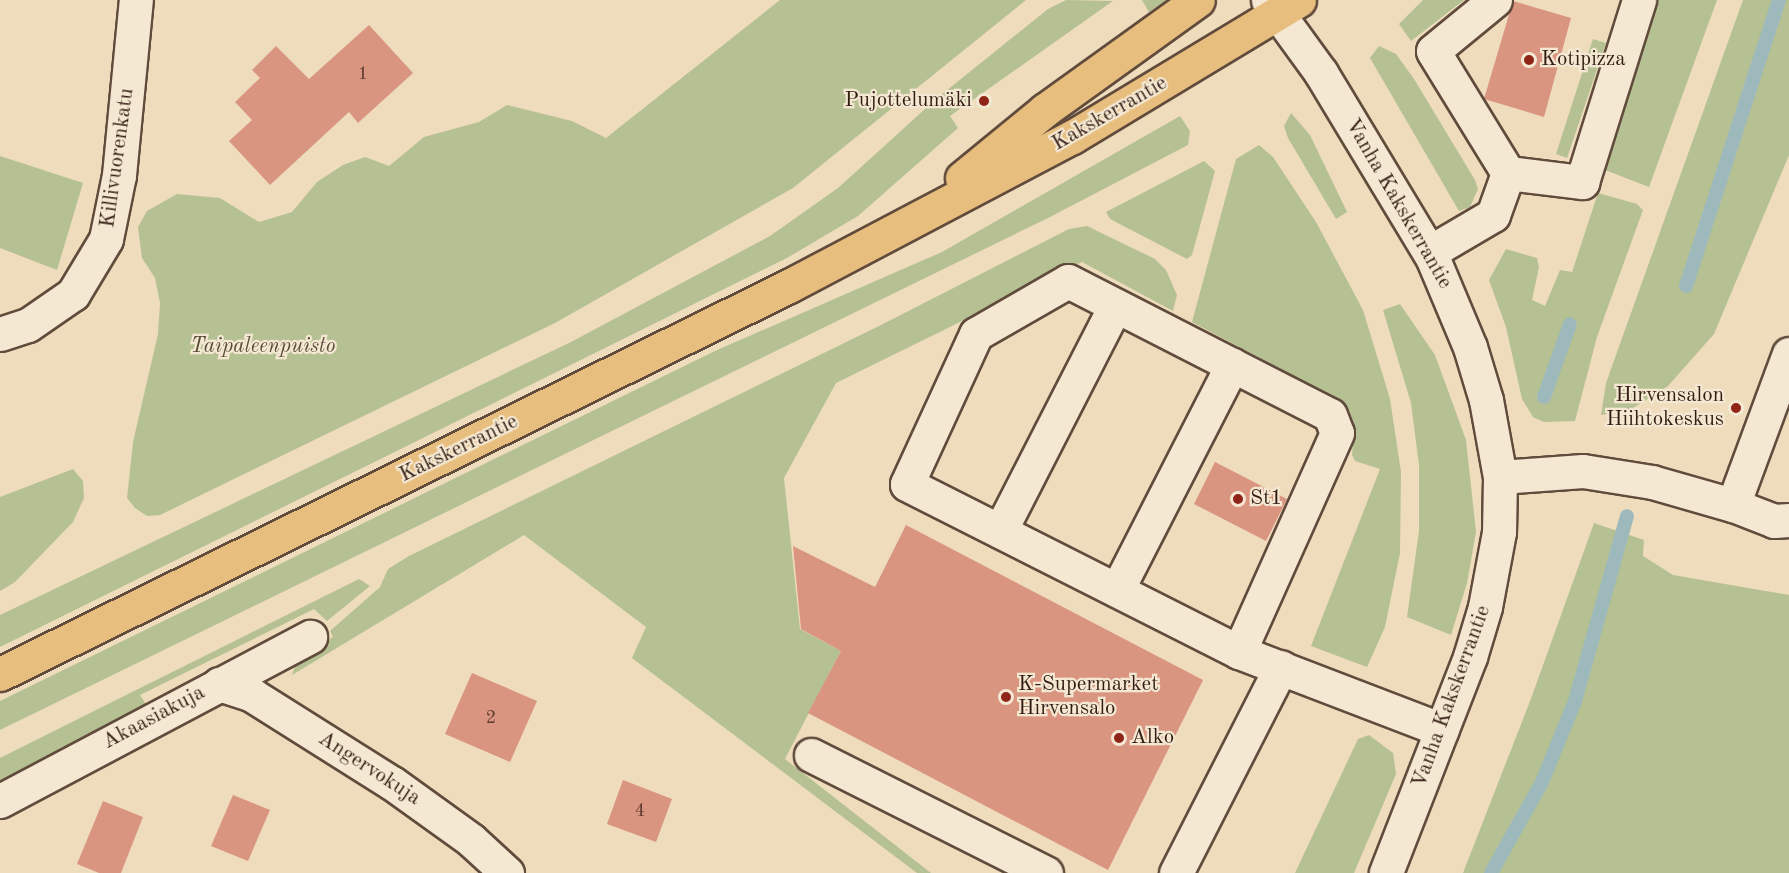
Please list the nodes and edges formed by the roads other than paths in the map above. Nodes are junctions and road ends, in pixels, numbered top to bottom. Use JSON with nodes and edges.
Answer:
{"nodes":[{"id":1,"x":136,"y":0,"type":"edge"},
{"id":2,"x":1198,"y":0,"type":"edge"},
{"id":3,"x":1495,"y":0,"type":"edge"},
{"id":4,"x":1639,"y":0,"type":"edge"},
{"id":5,"x":1281,"y":4,"type":"edge"},
{"id":6,"x":1508,"y":173,"type":"junction"},
{"id":7,"x":914,"y":217,"type":"junction"},
{"id":8,"x":1430,"y":252,"type":"junction"},
{"id":9,"x":1115,"y":306,"type":"junction"},
{"id":10,"x":0,"y":334,"type":"edge"},
{"id":11,"x":1789,"y":354,"type":"edge"},
{"id":12,"x":1232,"y":365,"type":"junction"},
{"id":13,"x":1500,"y":477,"type":"junction"},
{"id":14,"x":1733,"y":505,"type":"junction"},
{"id":15,"x":1789,"y":520,"type":"edge"},
{"id":16,"x":1000,"y":531,"type":"junction"},
{"id":17,"x":1117,"y":590,"type":"junction"},
{"id":18,"x":310,"y":637,"type":"dead end"},
{"id":19,"x":1239,"y":651,"type":"junction"},
{"id":20,"x":1281,"y":667,"type":"junction"},
{"id":21,"x":0,"y":674,"type":"edge"},
{"id":22,"x":219,"y":684,"type":"junction"},
{"id":23,"x":1442,"y":730,"type":"junction"},
{"id":24,"x":811,"y":755,"type":"dead end"},
{"id":25,"x":0,"y":801,"type":"edge"},
{"id":26,"x":507,"y":873,"type":"edge"},
{"id":27,"x":1046,"y":873,"type":"edge"},
{"id":28,"x":1176,"y":873,"type":"edge"},
{"id":29,"x":1386,"y":873,"type":"edge"}],
"edges":[{"from":1,"to":10,"type":"street","name":"Killivuorenkatu"},
{"from":2,"to":7,"type":"main road","name":"Kakskerrantie"},
{"from":3,"to":6,"type":"street"},
{"from":4,"to":6,"type":"street"},
{"from":5,"to":7,"type":"main road","name":"Kakskerrantie"},
{"from":5,"to":8,"type":"street","name":"Vanha Kakskerrantie"},
{"from":6,"to":8,"type":"street"},
{"from":7,"to":21,"type":"main road","name":"Kakskerrantie"},
{"from":8,"to":13,"type":"street","name":"Vanha Kakskerrantie"},
{"from":9,"to":12,"type":"street"},
{"from":9,"to":16,"type":"street"},
{"from":9,"to":16,"type":"street"},
{"from":11,"to":14,"type":"street"},
{"from":12,"to":17,"type":"street"},
{"from":12,"to":19,"type":"street"},
{"from":13,"to":14,"type":"street"},
{"from":13,"to":23,"type":"street","name":"Vanha Kakskerrantie"},
{"from":14,"to":15,"type":"street"},
{"from":16,"to":17,"type":"street"},
{"from":17,"to":19,"type":"street"},
{"from":18,"to":22,"type":"street","name":"Akaasiakuja"},
{"from":19,"to":20,"type":"street"},
{"from":20,"to":23,"type":"street"},
{"from":20,"to":28,"type":"street"},
{"from":22,"to":25,"type":"street","name":"Akaasiakuja"},
{"from":22,"to":26,"type":"street","name":"Angervokuja"},
{"from":23,"to":29,"type":"street","name":"Vanha Kakskerrantie"},
{"from":24,"to":27,"type":"street"}]}
